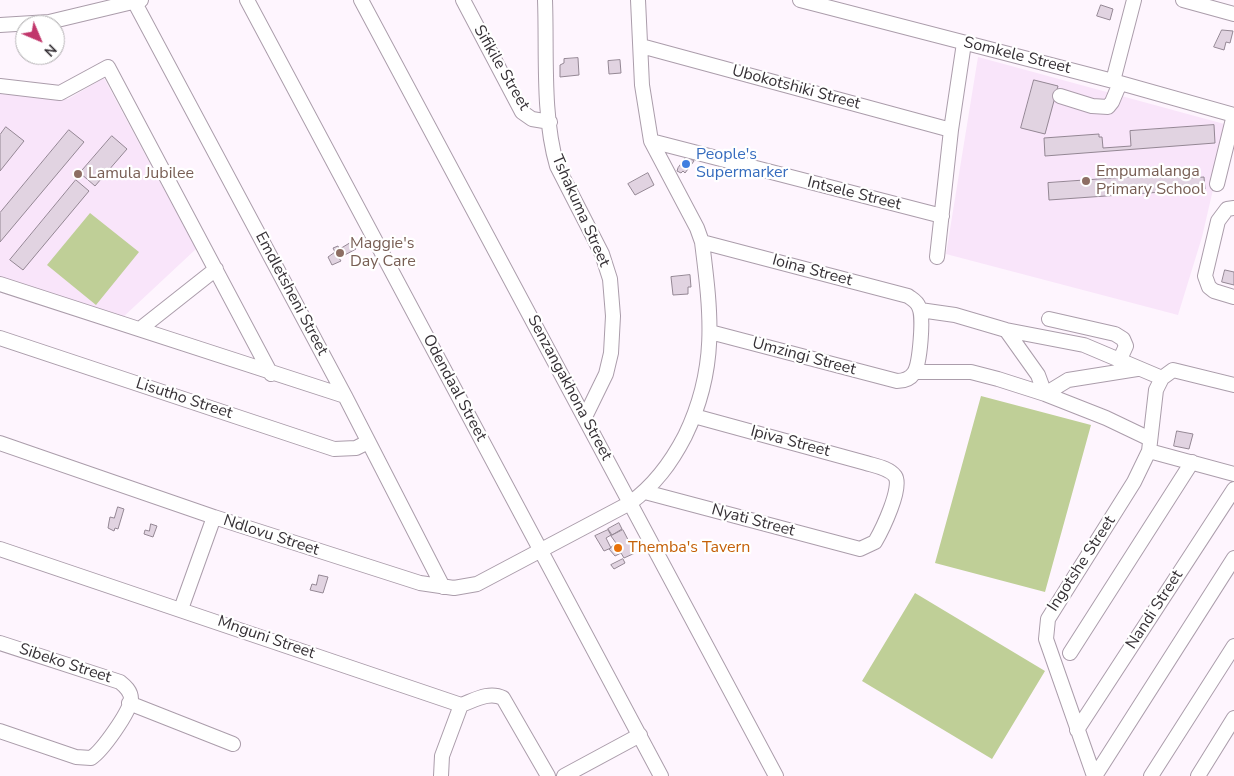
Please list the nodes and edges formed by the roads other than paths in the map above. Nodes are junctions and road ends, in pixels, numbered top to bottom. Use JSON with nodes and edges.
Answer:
{"nodes":[{"id":1,"x":247,"y":0,"type":"edge"},
{"id":2,"x":361,"y":0,"type":"edge"},
{"id":3,"x":463,"y":0,"type":"edge"},
{"id":4,"x":545,"y":0,"type":"edge"},
{"id":5,"x":638,"y":0,"type":"edge"},
{"id":6,"x":800,"y":0,"type":"edge"},
{"id":7,"x":1134,"y":0,"type":"edge"},
{"id":8,"x":1183,"y":0,"type":"edge"},
{"id":9,"x":138,"y":1,"type":"edge"},
{"id":10,"x":1234,"y":14,"type":"edge"},
{"id":11,"x":0,"y":25,"type":"edge"},
{"id":12,"x":964,"y":43,"type":"junction"},
{"id":13,"x":641,"y":46,"type":"junction"},
{"id":14,"x":1117,"y":82,"type":"junction"},
{"id":15,"x":0,"y":86,"type":"edge"},
{"id":16,"x":1060,"y":96,"type":"dead end"},
{"id":17,"x":1234,"y":115,"type":"edge"},
{"id":18,"x":550,"y":122,"type":"junction"},
{"id":19,"x":951,"y":130,"type":"junction"},
{"id":20,"x":651,"y":141,"type":"junction"},
{"id":21,"x":1217,"y":184,"type":"dead end"},
{"id":22,"x":1233,"y":208,"type":"edge"},
{"id":23,"x":942,"y":216,"type":"junction"},
{"id":24,"x":702,"y":242,"type":"junction"},
{"id":25,"x":937,"y":257,"type":"dead end"},
{"id":26,"x":216,"y":269,"type":"junction"},
{"id":27,"x":0,"y":284,"type":"edge"},
{"id":28,"x":1234,"y":298,"type":"edge"},
{"id":29,"x":920,"y":308,"type":"junction"},
{"id":30,"x":1049,"y":319,"type":"dead end"},
{"id":31,"x":140,"y":329,"type":"junction"},
{"id":32,"x":1006,"y":330,"type":"junction"},
{"id":33,"x":710,"y":332,"type":"junction"},
{"id":34,"x":0,"y":338,"type":"edge"},
{"id":35,"x":1120,"y":359,"type":"junction"},
{"id":36,"x":1137,"y":369,"type":"junction"},
{"id":37,"x":915,"y":372,"type":"junction"},
{"id":38,"x":272,"y":374,"type":"junction"},
{"id":39,"x":1162,"y":378,"type":"junction"},
{"id":40,"x":1234,"y":385,"type":"edge"},
{"id":41,"x":1045,"y":394,"type":"junction"},
{"id":42,"x":345,"y":396,"type":"junction"},
{"id":43,"x":694,"y":416,"type":"junction"},
{"id":44,"x":585,"y":417,"type":"junction"},
{"id":45,"x":368,"y":442,"type":"junction"},
{"id":46,"x":0,"y":443,"type":"edge"},
{"id":47,"x":1149,"y":445,"type":"junction"},
{"id":48,"x":1192,"y":462,"type":"junction"},
{"id":49,"x":1234,"y":474,"type":"edge"},
{"id":50,"x":1234,"y":489,"type":"edge"},
{"id":51,"x":645,"y":492,"type":"junction"},
{"id":52,"x":630,"y":503,"type":"junction"},
{"id":53,"x":214,"y":517,"type":"junction"},
{"id":54,"x":0,"y":549,"type":"edge"},
{"id":55,"x":860,"y":550,"type":"joint"},
{"id":56,"x":541,"y":552,"type":"junction"},
{"id":57,"x":1234,"y":558,"type":"edge"},
{"id":58,"x":442,"y":587,"type":"junction"},
{"id":59,"x":181,"y":610,"type":"junction"},
{"id":60,"x":0,"y":643,"type":"edge"},
{"id":61,"x":1234,"y":646,"type":"edge"},
{"id":62,"x":1070,"y":653,"type":"dead end"},
{"id":63,"x":130,"y":703,"type":"junction"},
{"id":64,"x":461,"y":706,"type":"junction"},
{"id":65,"x":1234,"y":718,"type":"edge"},
{"id":66,"x":1077,"y":730,"type":"junction"},
{"id":67,"x":0,"y":731,"type":"edge"},
{"id":68,"x":640,"y":736,"type":"junction"},
{"id":69,"x":233,"y":744,"type":"dead end"},
{"id":70,"x":441,"y":776,"type":"edge"},
{"id":71,"x":548,"y":776,"type":"edge"},
{"id":72,"x":564,"y":776,"type":"edge"},
{"id":73,"x":661,"y":776,"type":"edge"},
{"id":74,"x":776,"y":776,"type":"edge"},
{"id":75,"x":1094,"y":776,"type":"edge"},
{"id":76,"x":1151,"y":776,"type":"edge"},
{"id":77,"x":1198,"y":776,"type":"edge"}],
"edges":[{"from":1,"to":56,"type":"street","name":"Odendaal Street"},
{"from":2,"to":44,"type":"street","name":"Senzangakhona Street"},
{"from":3,"to":18,"type":"street","name":"Sifikile Street"},
{"from":4,"to":18,"type":"street","name":"Tshakuma Street"},
{"from":5,"to":13,"type":"street","name":"Ndlovu Street"},
{"from":6,"to":12,"type":"street","name":"Somkele Street"},
{"from":7,"to":14,"type":"street"},
{"from":8,"to":10,"type":"street"},
{"from":9,"to":11,"type":"street"},
{"from":9,"to":42,"type":"street","name":"Emdletsheni Street"},
{"from":12,"to":14,"type":"street","name":"Somkele Street"},
{"from":12,"to":19,"type":"street"},
{"from":13,"to":19,"type":"street","name":"Ubokotshiki Street"},
{"from":13,"to":20,"type":"street","name":"Ndlovu Street"},
{"from":14,"to":16,"type":"street"},
{"from":14,"to":17,"type":"street","name":"Somkele Street"},
{"from":15,"to":26,"type":"street"},
{"from":17,"to":21,"type":"street"},
{"from":18,"to":44,"type":"street","name":"Tshakuma Street"},
{"from":19,"to":23,"type":"street"},
{"from":20,"to":23,"type":"street","name":"Intsele Street"},
{"from":20,"to":24,"type":"street","name":"Ndlovu Street"},
{"from":22,"to":28,"type":"street"},
{"from":23,"to":25,"type":"street"},
{"from":24,"to":29,"type":"street","name":"Ioina Street"},
{"from":24,"to":33,"type":"street","name":"Ndlovu Street"},
{"from":26,"to":31,"type":"street"},
{"from":26,"to":38,"type":"street"},
{"from":27,"to":31,"type":"street"},
{"from":29,"to":32,"type":"street"},
{"from":29,"to":37,"type":"street"},
{"from":30,"to":35,"type":"street"},
{"from":31,"to":38,"type":"street"},
{"from":32,"to":35,"type":"street"},
{"from":32,"to":41,"type":"street"},
{"from":33,"to":37,"type":"street","name":"Umzingi Street"},
{"from":33,"to":43,"type":"street","name":"Ndlovu Street"},
{"from":34,"to":45,"type":"street","name":"Lisutho Street"},
{"from":35,"to":36,"type":"street"},
{"from":36,"to":39,"type":"street"},
{"from":36,"to":41,"type":"street"},
{"from":37,"to":41,"type":"street"},
{"from":38,"to":42,"type":"street"},
{"from":39,"to":40,"type":"street"},
{"from":39,"to":47,"type":"street","name":"Ingotshe Street"},
{"from":41,"to":47,"type":"street"},
{"from":42,"to":45,"type":"street","name":"Emdletsheni Street"},
{"from":43,"to":51,"type":"street","name":"Ndlovu Street"},
{"from":43,"to":55,"type":"street","name":"Ipiva Street"},
{"from":44,"to":52,"type":"street","name":"Senzangakhona Street"},
{"from":45,"to":58,"type":"street","name":"Emdletsheni Street"},
{"from":46,"to":53,"type":"street","name":"Ndlovu Street"},
{"from":47,"to":48,"type":"street"},
{"from":47,"to":66,"type":"street","name":"Ingotshe Street"},
{"from":48,"to":49,"type":"street"},
{"from":48,"to":62,"type":"street"},
{"from":50,"to":66,"type":"street","name":"Nandi Street"},
{"from":51,"to":52,"type":"street","name":"Ndlovu Street"},
{"from":51,"to":55,"type":"street","name":"Nyati Street"},
{"from":52,"to":56,"type":"street","name":"Ndlovu Street"},
{"from":52,"to":74,"type":"street","name":"Senzangakhona Street"},
{"from":53,"to":58,"type":"street","name":"Ndlovu Street"},
{"from":53,"to":59,"type":"street"},
{"from":54,"to":59,"type":"street","name":"Mnguni Street"},
{"from":56,"to":58,"type":"street","name":"Ndlovu Street"},
{"from":56,"to":68,"type":"street","name":"Odendaal Street"},
{"from":57,"to":75,"type":"street"},
{"from":59,"to":64,"type":"street","name":"Mnguni Street"},
{"from":60,"to":63,"type":"street","name":"Sibeko Street"},
{"from":61,"to":76,"type":"street"},
{"from":63,"to":67,"type":"street"},
{"from":63,"to":69,"type":"street"},
{"from":64,"to":70,"type":"street"},
{"from":64,"to":71,"type":"street"},
{"from":65,"to":77,"type":"street"},
{"from":66,"to":75,"type":"street","name":"Ingotshe Street"},
{"from":68,"to":72,"type":"street"},
{"from":68,"to":73,"type":"street","name":"Odendaal Street"}]}
